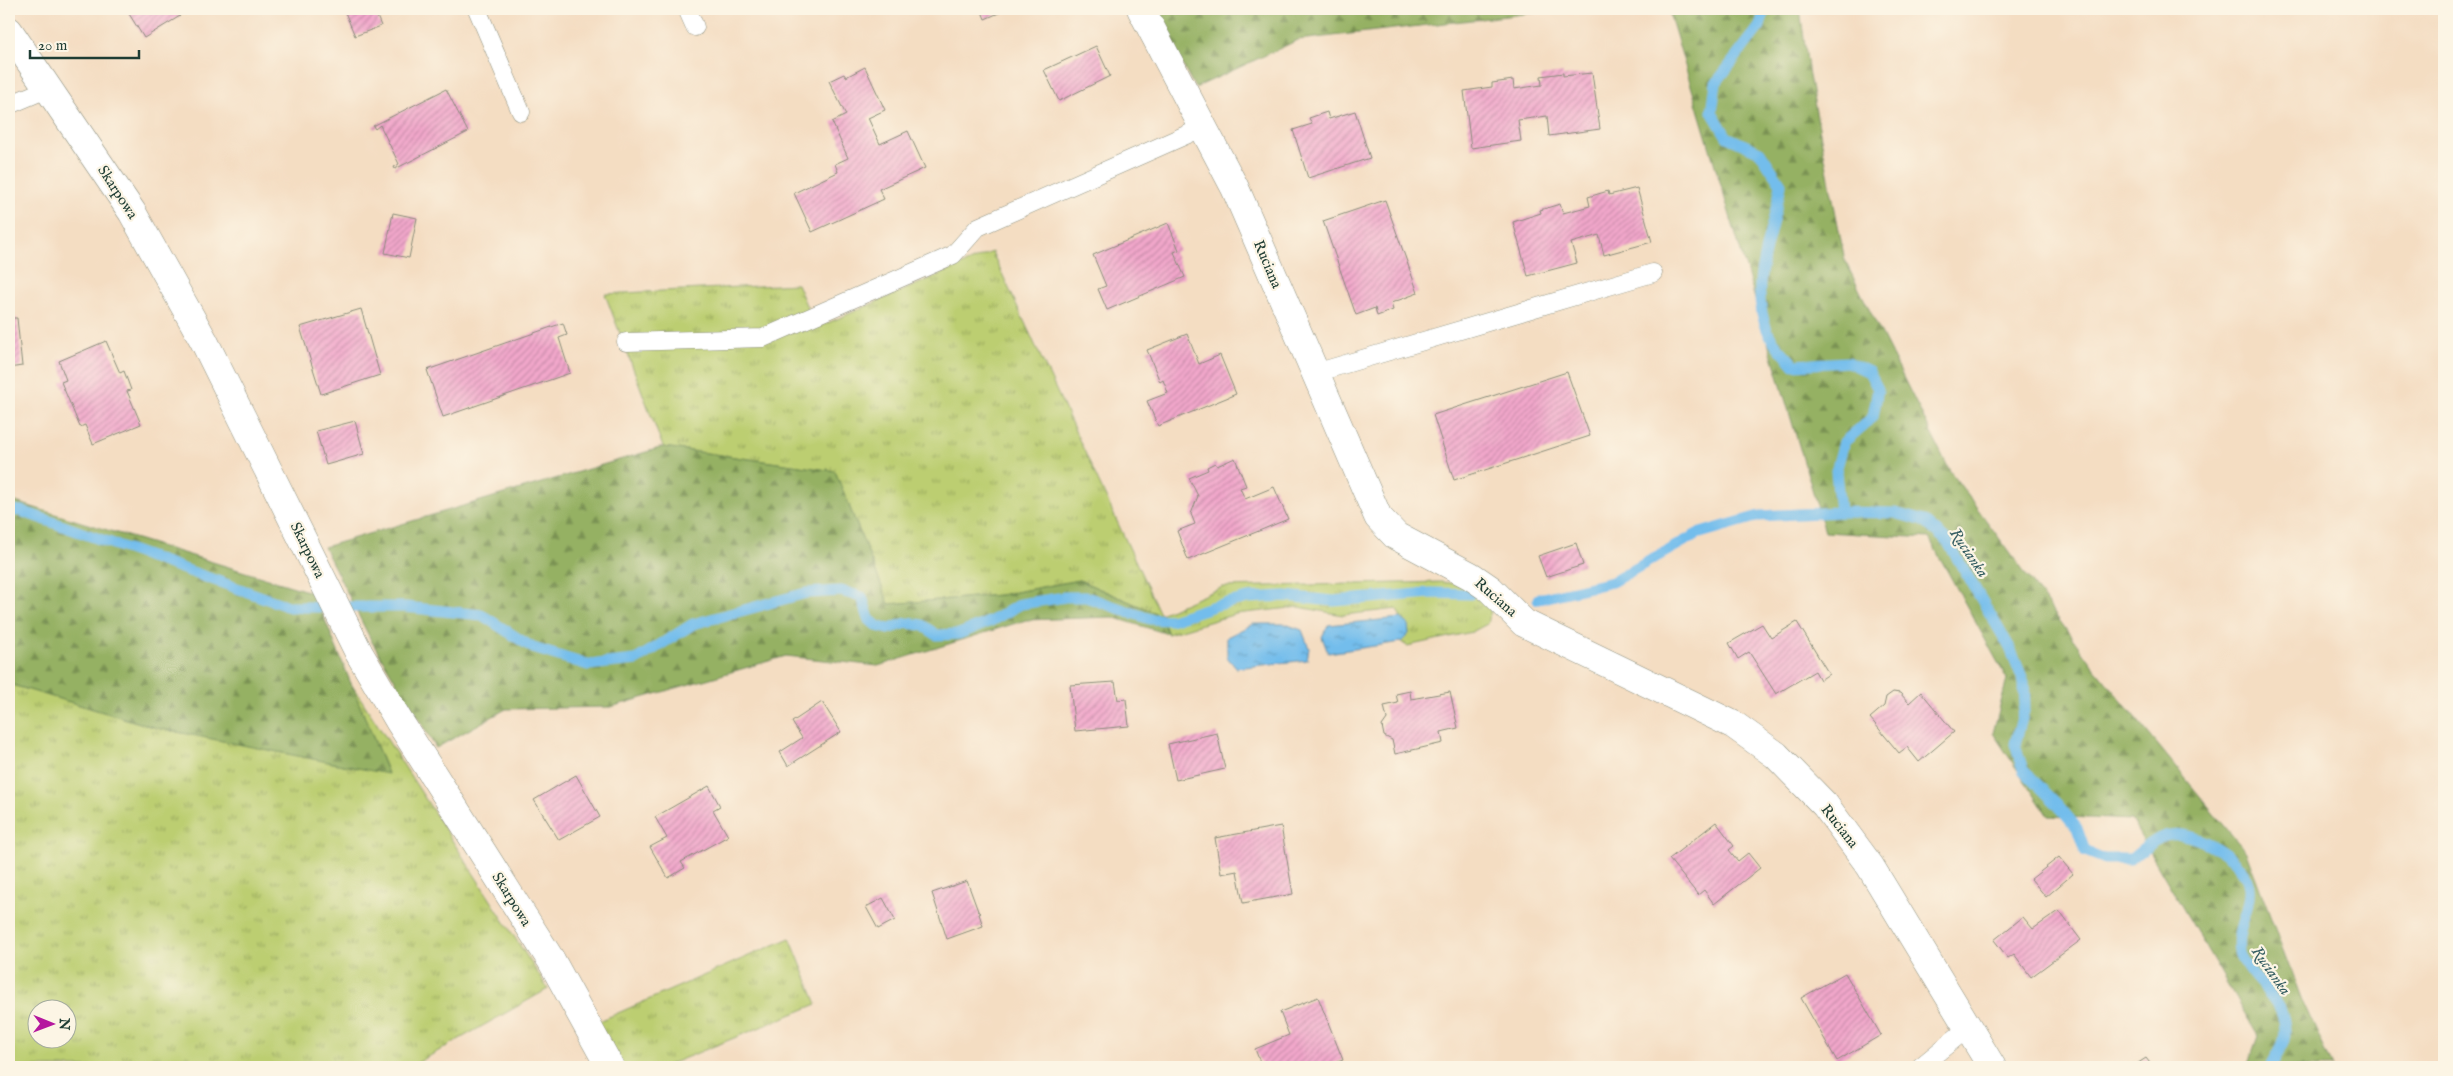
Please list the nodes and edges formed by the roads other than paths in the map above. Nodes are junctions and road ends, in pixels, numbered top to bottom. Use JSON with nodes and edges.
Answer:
{"nodes":[{"id":1,"x":477,"y":9,"type":"edge"},
{"id":2,"x":687,"y":9,"type":"edge"},
{"id":3,"x":1141,"y":9,"type":"edge"},
{"id":4,"x":695,"y":27,"type":"dead end"},
{"id":5,"x":9,"y":31,"type":"edge"},
{"id":6,"x":49,"y":88,"type":"junction"},
{"id":7,"x":9,"y":105,"type":"edge"},
{"id":8,"x":522,"y":112,"type":"dead end"},
{"id":9,"x":1204,"y":127,"type":"junction"},
{"id":10,"x":1653,"y":273,"type":"dead end"},
{"id":11,"x":626,"y":342,"type":"dead end"},
{"id":12,"x":1315,"y":373,"type":"junction"},
{"id":13,"x":1969,"y":1027,"type":"junction"},
{"id":14,"x":610,"y":1067,"type":"edge"},
{"id":15,"x":1920,"y":1067,"type":"edge"},
{"id":16,"x":1992,"y":1067,"type":"edge"}],
"edges":[{"from":1,"to":8,"type":"lane"},
{"from":2,"to":4,"type":"lane"},
{"from":3,"to":9,"type":"street","name":"Ruciana"},
{"from":5,"to":6,"type":"street","name":"Skarpowa"},
{"from":6,"to":7,"type":"lane"},
{"from":6,"to":14,"type":"street","name":"Skarpowa"},
{"from":9,"to":11,"type":"lane"},
{"from":9,"to":12,"type":"street","name":"Ruciana"},
{"from":10,"to":12,"type":"lane"},
{"from":12,"to":13,"type":"street","name":"Ruciana"},
{"from":13,"to":15,"type":"lane"},
{"from":13,"to":16,"type":"street","name":"Ruciana"}]}
